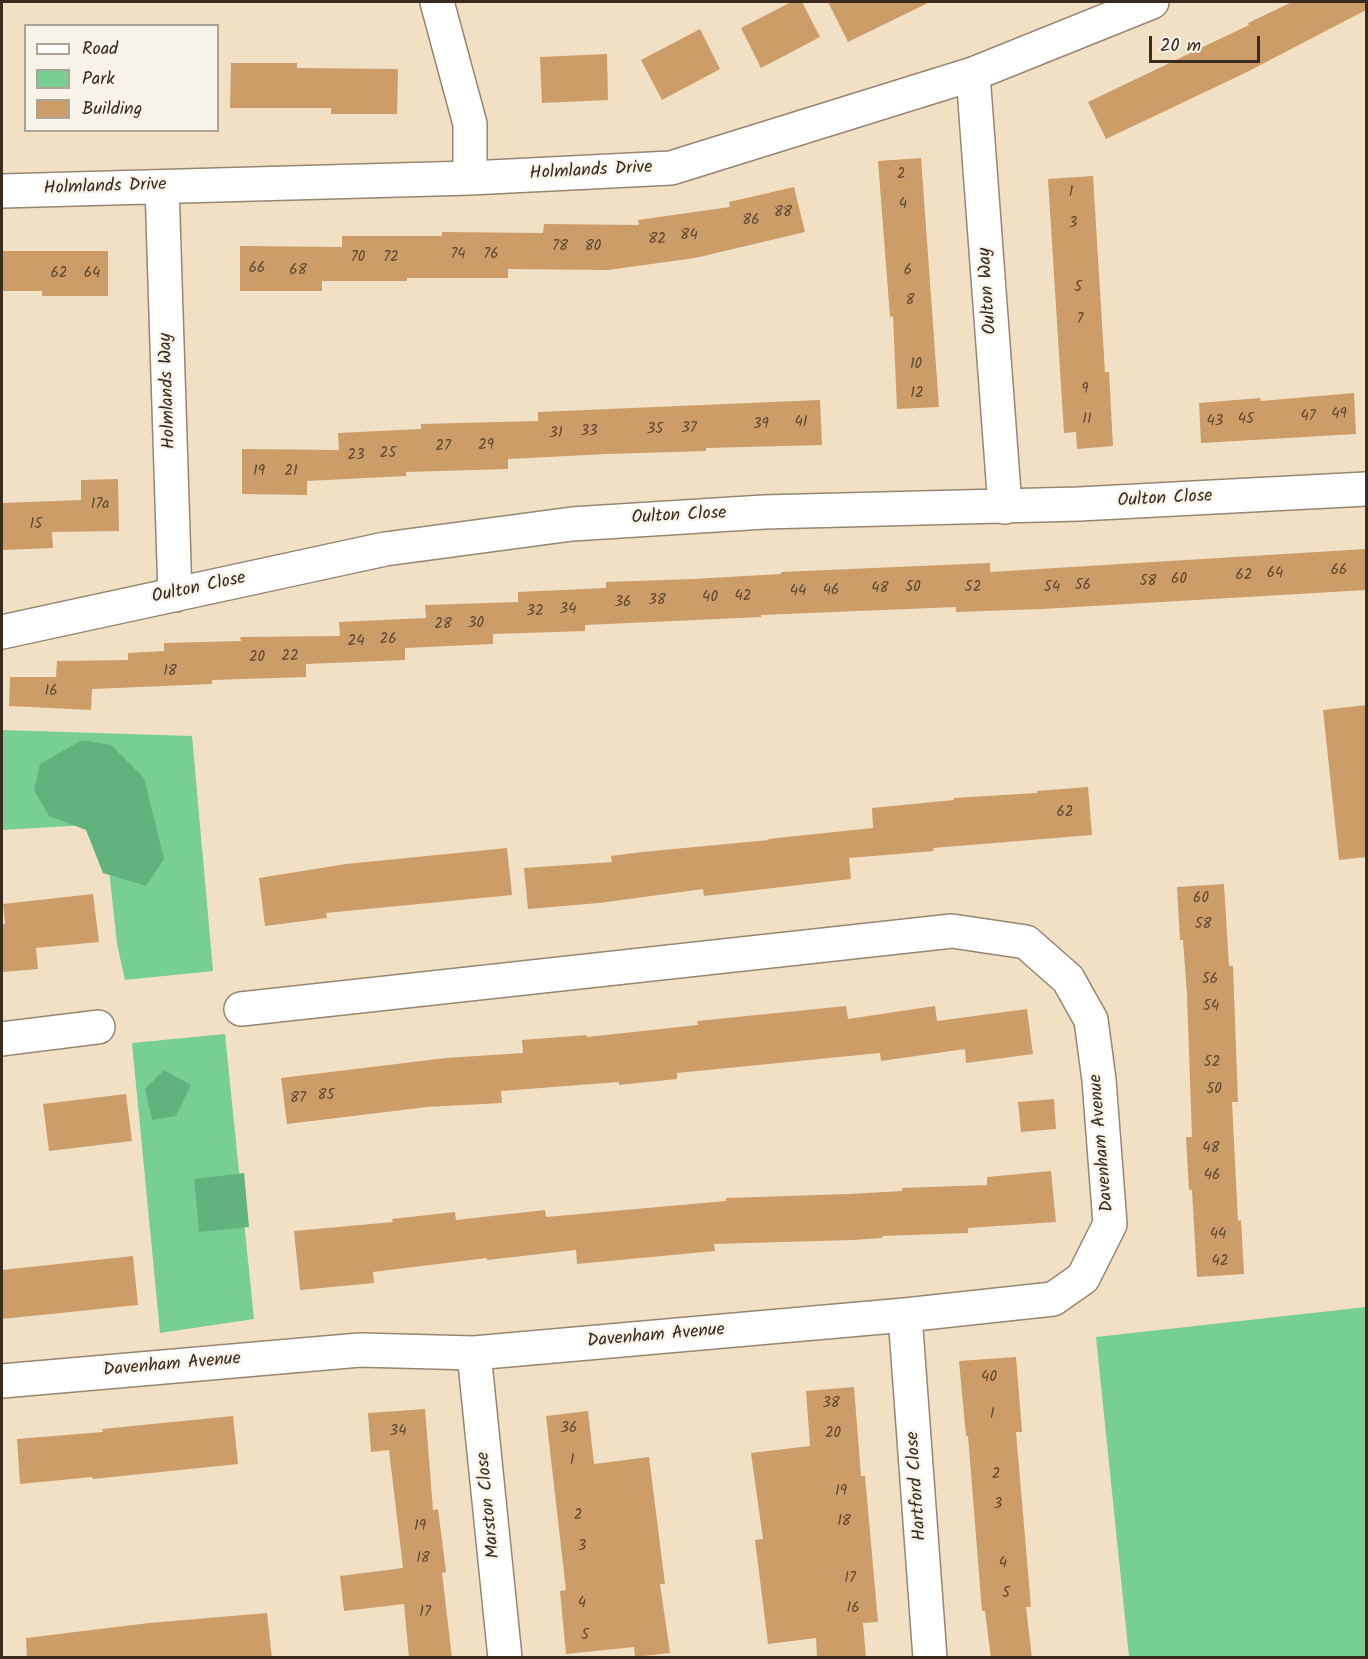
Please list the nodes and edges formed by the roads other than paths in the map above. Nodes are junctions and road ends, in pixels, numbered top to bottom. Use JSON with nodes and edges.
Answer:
{"nodes":[{"id":1,"x":437,"y":2,"type":"edge"},
{"id":2,"x":1152,"y":2,"type":"edge"},
{"id":3,"x":973,"y":74,"type":"junction"},
{"id":4,"x":471,"y":178,"type":"junction"},
{"id":5,"x":162,"y":187,"type":"junction"},
{"id":6,"x":2,"y":191,"type":"edge"},
{"id":7,"x":1366,"y":489,"type":"edge"},
{"id":8,"x":1005,"y":507,"type":"junction"},
{"id":9,"x":175,"y":595,"type":"junction"},
{"id":10,"x":2,"y":632,"type":"edge"},
{"id":11,"x":241,"y":1009,"type":"dead end"},
{"id":12,"x":98,"y":1027,"type":"dead end"},
{"id":13,"x":2,"y":1039,"type":"edge"},
{"id":14,"x":905,"y":1315,"type":"junction"},
{"id":15,"x":474,"y":1353,"type":"junction"},
{"id":16,"x":2,"y":1381,"type":"edge"},
{"id":17,"x":505,"y":1658,"type":"edge"},
{"id":18,"x":930,"y":1658,"type":"edge"}],
"edges":[{"from":1,"to":4,"type":"street"},
{"from":2,"to":3,"type":"street","name":"Holmlands Drive"},
{"from":3,"to":4,"type":"street","name":"Holmlands Drive"},
{"from":3,"to":8,"type":"street","name":"Oulton Way"},
{"from":4,"to":5,"type":"street","name":"Holmlands Drive"},
{"from":5,"to":6,"type":"street","name":"Holmlands Drive"},
{"from":5,"to":9,"type":"street","name":"Holmlands Way"},
{"from":7,"to":8,"type":"street","name":"Oulton Close"},
{"from":8,"to":9,"type":"street","name":"Oulton Close"},
{"from":9,"to":10,"type":"street","name":"Oulton Close"},
{"from":11,"to":14,"type":"street","name":"Davenham Avenue"},
{"from":12,"to":13,"type":"street"},
{"from":14,"to":15,"type":"street","name":"Davenham Avenue"},
{"from":14,"to":18,"type":"street","name":"Hartford Close"},
{"from":15,"to":16,"type":"street","name":"Davenham Avenue"},
{"from":15,"to":17,"type":"street","name":"Marston Close"}]}
